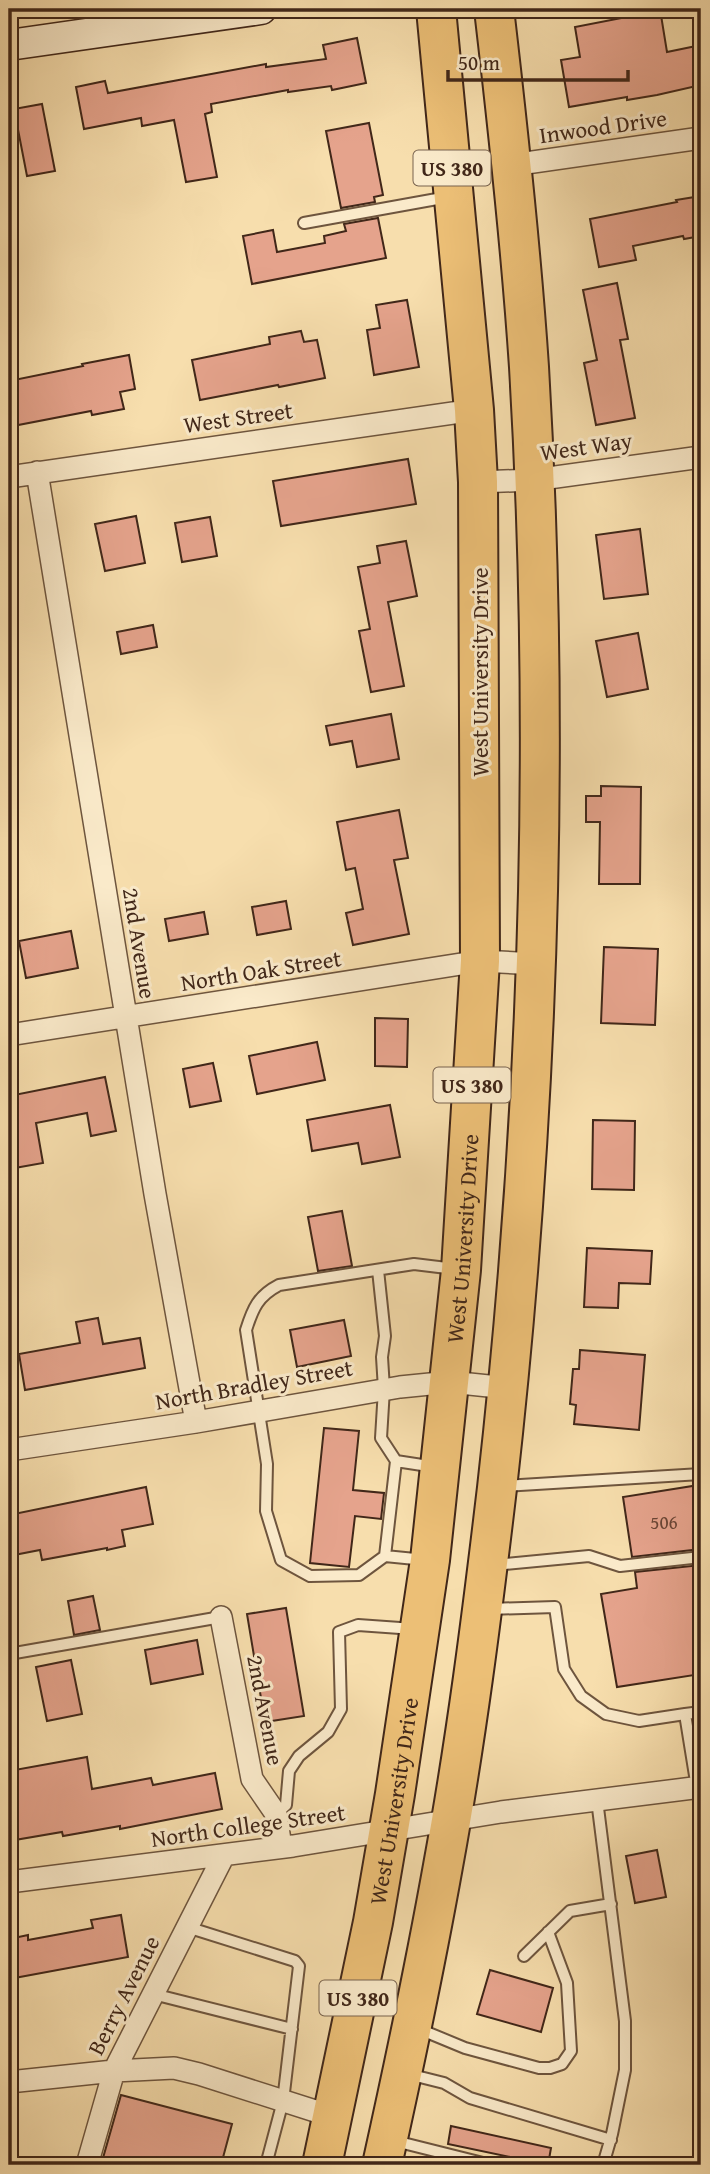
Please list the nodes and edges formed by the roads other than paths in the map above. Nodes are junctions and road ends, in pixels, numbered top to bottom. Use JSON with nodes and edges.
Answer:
{"nodes":[{"id":1,"x":261,"y":9,"type":"edge"},
{"id":2,"x":436,"y":9,"type":"edge"},
{"id":3,"x":494,"y":9,"type":"edge"},
{"id":4,"x":9,"y":46,"type":"edge"},
{"id":5,"x":701,"y":138,"type":"edge"},
{"id":6,"x":512,"y":165,"type":"junction"},
{"id":7,"x":454,"y":196,"type":"junction"},
{"id":8,"x":304,"y":223,"type":"dead end"},
{"id":9,"x":474,"y":410,"type":"junction"},
{"id":10,"x":701,"y":457,"type":"edge"},
{"id":11,"x":37,"y":472,"type":"junction"},
{"id":12,"x":9,"y":477,"type":"edge"},
{"id":13,"x":534,"y":480,"type":"junction"},
{"id":14,"x":478,"y":482,"type":"junction"},
{"id":15,"x":480,"y":961,"type":"junction"},
{"id":16,"x":537,"y":964,"type":"junction"},
{"id":17,"x":126,"y":1018,"type":"junction"},
{"id":18,"x":9,"y":1035,"type":"edge"},
{"id":19,"x":378,"y":1270,"type":"junction"},
{"id":20,"x":461,"y":1270,"type":"junction"},
{"id":21,"x":450,"y":1382,"type":"junction"},
{"id":22,"x":508,"y":1388,"type":"junction"},
{"id":23,"x":384,"y":1389,"type":"junction"},
{"id":24,"x":259,"y":1411,"type":"junction"},
{"id":25,"x":196,"y":1422,"type":"junction"},
{"id":26,"x":9,"y":1450,"type":"edge"},
{"id":27,"x":396,"y":1461,"type":"junction"},
{"id":28,"x":439,"y":1468,"type":"junction"},
{"id":29,"x":701,"y":1474,"type":"edge"},
{"id":30,"x":497,"y":1486,"type":"junction"},
{"id":31,"x":385,"y":1556,"type":"junction"},
{"id":32,"x":701,"y":1557,"type":"edge"},
{"id":33,"x":430,"y":1560,"type":"junction"},
{"id":34,"x":488,"y":1566,"type":"junction"},
{"id":35,"x":483,"y":1609,"type":"junction"},
{"id":36,"x":222,"y":1617,"type":"joint"},
{"id":37,"x":420,"y":1630,"type":"junction"},
{"id":38,"x":9,"y":1654,"type":"edge"},
{"id":39,"x":701,"y":1712,"type":"edge"},
{"id":40,"x":685,"y":1714,"type":"junction"},
{"id":41,"x":699,"y":1788,"type":"edge"},
{"id":42,"x":597,"y":1800,"type":"junction"},
{"id":43,"x":276,"y":1814,"type":"junction"},
{"id":44,"x":451,"y":1820,"type":"junction"},
{"id":45,"x":389,"y":1831,"type":"junction"},
{"id":46,"x":281,"y":1847,"type":"junction"},
{"id":47,"x":224,"y":1856,"type":"junction"},
{"id":48,"x":9,"y":1882,"type":"edge"},
{"id":49,"x":611,"y":1904,"type":"junction"},
{"id":50,"x":187,"y":1927,"type":"junction"},
{"id":51,"x":548,"y":1932,"type":"junction"},
{"id":52,"x":524,"y":1956,"type":"dead end"},
{"id":53,"x":153,"y":1994,"type":"junction"},
{"id":54,"x":412,"y":2026,"type":"junction"},
{"id":55,"x":292,"y":2029,"type":"junction"},
{"id":56,"x":114,"y":2071,"type":"junction"},
{"id":57,"x":402,"y":2073,"type":"junction"},
{"id":58,"x":9,"y":2082,"type":"edge"},
{"id":59,"x":283,"y":2101,"type":"junction"},
{"id":60,"x":334,"y":2117,"type":"junction"},
{"id":61,"x":611,"y":2140,"type":"junction"},
{"id":62,"x":385,"y":2152,"type":"edge"},
{"id":63,"x":438,"y":2153,"type":"junction"},
{"id":64,"x":87,"y":2165,"type":"edge"},
{"id":65,"x":266,"y":2165,"type":"edge"},
{"id":66,"x":322,"y":2165,"type":"edge"},
{"id":67,"x":435,"y":2165,"type":"edge"},
{"id":68,"x":491,"y":2165,"type":"edge"},
{"id":69,"x":603,"y":2165,"type":"edge"}],
"edges":[{"from":1,"to":4,"type":"street"},
{"from":2,"to":7,"type":"highway","name":"West University Drive","number":"US 380"},
{"from":3,"to":6,"type":"highway","number":"US 380"},
{"from":5,"to":6,"type":"street","name":"Inwood Drive"},
{"from":6,"to":13,"type":"highway","number":"US 380"},
{"from":7,"to":8,"type":"lane"},
{"from":7,"to":9,"type":"highway","name":"West University Drive","number":"US 380"},
{"from":9,"to":11,"type":"street","name":"West Street"},
{"from":9,"to":14,"type":"highway","name":"West University Drive","number":"US 380"},
{"from":10,"to":13,"type":"street","name":"West Way"},
{"from":11,"to":12,"type":"street","name":"West Street"},
{"from":11,"to":17,"type":"street","name":"2nd Avenue"},
{"from":13,"to":14,"type":"street","name":"West Way"},
{"from":13,"to":16,"type":"highway","number":"US 380"},
{"from":14,"to":15,"type":"highway","name":"West University Drive","number":"US 380"},
{"from":15,"to":16,"type":"street","name":"North Oak Street"},
{"from":15,"to":17,"type":"street","name":"North Oak Street"},
{"from":15,"to":20,"type":"highway","name":"West University Drive","number":"US 380"},
{"from":16,"to":22,"type":"highway","number":"US 380"},
{"from":17,"to":18,"type":"street","name":"North Oak Street"},
{"from":17,"to":25,"type":"street","name":"2nd Avenue"},
{"from":19,"to":20,"type":"lane"},
{"from":19,"to":23,"type":"lane"},
{"from":19,"to":24,"type":"lane"},
{"from":20,"to":21,"type":"highway","name":"West University Drive","number":"US 380"},
{"from":21,"to":22,"type":"street","name":"North Bradley Street"},
{"from":21,"to":23,"type":"street","name":"North Bradley Street"},
{"from":21,"to":28,"type":"highway","name":"West University Drive","number":"US 380"},
{"from":22,"to":30,"type":"highway","number":"US 380"},
{"from":23,"to":24,"type":"street","name":"North Bradley Street"},
{"from":23,"to":27,"type":"lane"},
{"from":24,"to":25,"type":"street","name":"North Bradley Street"},
{"from":24,"to":31,"type":"lane"},
{"from":25,"to":26,"type":"street","name":"North Bradley Street"},
{"from":27,"to":28,"type":"lane"},
{"from":27,"to":31,"type":"lane"},
{"from":28,"to":33,"type":"highway","name":"West University Drive","number":"US 380"},
{"from":29,"to":30,"type":"lane"},
{"from":30,"to":34,"type":"highway","number":"US 380"},
{"from":31,"to":33,"type":"lane"},
{"from":32,"to":34,"type":"lane"},
{"from":33,"to":37,"type":"highway","name":"West University Drive","number":"US 380"},
{"from":34,"to":35,"type":"highway","number":"US 380"},
{"from":35,"to":40,"type":"lane"},
{"from":35,"to":44,"type":"highway","number":"US 380"},
{"from":36,"to":38,"type":"lane"},
{"from":36,"to":43,"type":"street","name":"2nd Avenue"},
{"from":37,"to":43,"type":"lane"},
{"from":37,"to":45,"type":"highway","name":"West University Drive","number":"US 380"},
{"from":39,"to":40,"type":"lane"},
{"from":40,"to":41,"type":"lane"},
{"from":41,"to":42,"type":"street","name":"North College Street"},
{"from":42,"to":44,"type":"street","name":"North College Street"},
{"from":42,"to":49,"type":"lane"},
{"from":43,"to":46,"type":"street","name":"2nd Avenue"},
{"from":44,"to":45,"type":"street","name":"North College Street"},
{"from":44,"to":54,"type":"highway","number":"US 380"},
{"from":45,"to":46,"type":"street","name":"North College Street"},
{"from":45,"to":60,"type":"highway","name":"West University Drive","number":"US 380"},
{"from":46,"to":47,"type":"street","name":"North College Street"},
{"from":47,"to":48,"type":"street","name":"North College Street"},
{"from":47,"to":50,"type":"street","name":"Berry Avenue"},
{"from":49,"to":51,"type":"lane"},
{"from":49,"to":61,"type":"lane"},
{"from":50,"to":53,"type":"street","name":"Berry Avenue"},
{"from":50,"to":55,"type":"lane"},
{"from":51,"to":52,"type":"lane"},
{"from":51,"to":54,"type":"lane"},
{"from":53,"to":55,"type":"lane"},
{"from":53,"to":56,"type":"street","name":"Berry Avenue"},
{"from":54,"to":57,"type":"highway","number":"US 380"},
{"from":55,"to":59,"type":"lane"},
{"from":56,"to":58,"type":"street"},
{"from":56,"to":59,"type":"street"},
{"from":56,"to":64,"type":"street","name":"Berry Avenue"},
{"from":57,"to":61,"type":"lane"},
{"from":57,"to":62,"type":"highway","number":"US 380"},
{"from":59,"to":60,"type":"street"},
{"from":59,"to":65,"type":"lane"},
{"from":60,"to":66,"type":"highway","name":"West University Drive","number":"US 380"},
{"from":61,"to":69,"type":"lane"},
{"from":62,"to":63,"type":"lane"},
{"from":63,"to":67,"type":"lane"},
{"from":63,"to":68,"type":"lane"}]}
